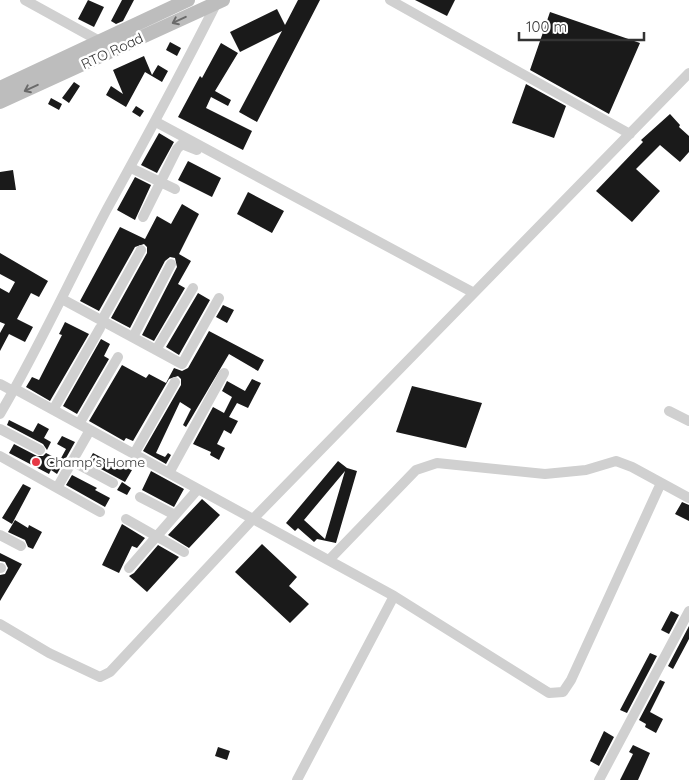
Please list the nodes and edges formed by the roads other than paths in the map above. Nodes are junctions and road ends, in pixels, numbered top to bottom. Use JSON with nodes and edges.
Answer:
{"nodes":[{"id":1,"x":25,"y":0,"type":"edge"},
{"id":2,"x":188,"y":0,"type":"edge"},
{"id":3,"x":390,"y":0,"type":"edge"},
{"id":4,"x":219,"y":1,"type":"edge"},
{"id":5,"x":105,"y":47,"type":"junction"},
{"id":6,"x":689,"y":73,"type":"edge"},
{"id":7,"x":0,"y":88,"type":"edge"},
{"id":8,"x":0,"y":102,"type":"edge"},
{"id":9,"x":156,"y":122,"type":"junction"},
{"id":10,"x":630,"y":134,"type":"junction"},
{"id":11,"x":213,"y":159,"type":"dead end"},
{"id":12,"x":131,"y":168,"type":"junction"},
{"id":13,"x":161,"y":182,"type":"junction"},
{"id":14,"x":175,"y":189,"type":"dead end"},
{"id":15,"x":143,"y":217,"type":"dead end"},
{"id":16,"x":141,"y":250,"type":"dead end"},
{"id":17,"x":171,"y":264,"type":"dead end"},
{"id":18,"x":193,"y":288,"type":"dead end"},
{"id":19,"x":474,"y":294,"type":"junction"},
{"id":20,"x":219,"y":298,"type":"dead end"},
{"id":21,"x":62,"y":299,"type":"junction"},
{"id":22,"x":101,"y":324,"type":"junction"},
{"id":23,"x":133,"y":337,"type":"junction"},
{"id":24,"x":156,"y":350,"type":"junction"},
{"id":25,"x":118,"y":357,"type":"dead end"},
{"id":26,"x":224,"y":373,"type":"dead end"},
{"id":27,"x":174,"y":382,"type":"dead end"},
{"id":28,"x":0,"y":384,"type":"edge"},
{"id":29,"x":14,"y":390,"type":"junction"},
{"id":30,"x":53,"y":410,"type":"junction"},
{"id":31,"x":669,"y":411,"type":"dead end"},
{"id":32,"x":0,"y":414,"type":"edge"},
{"id":33,"x":689,"y":421,"type":"edge"},
{"id":34,"x":79,"y":424,"type":"junction"},
{"id":35,"x":0,"y":429,"type":"edge"},
{"id":36,"x":90,"y":430,"type":"junction"},
{"id":37,"x":40,"y":450,"type":"dead end"},
{"id":38,"x":134,"y":454,"type":"junction"},
{"id":39,"x":0,"y":456,"type":"edge"},
{"id":40,"x":72,"y":461,"type":"junction"},
{"id":41,"x":169,"y":473,"type":"junction"},
{"id":42,"x":113,"y":483,"type":"dead end"},
{"id":43,"x":661,"y":483,"type":"junction"},
{"id":44,"x":57,"y":488,"type":"junction"},
{"id":45,"x":198,"y":489,"type":"junction"},
{"id":46,"x":140,"y":497,"type":"dead end"},
{"id":47,"x":689,"y":498,"type":"edge"},
{"id":48,"x":100,"y":512,"type":"dead end"},
{"id":49,"x":175,"y":515,"type":"junction"},
{"id":50,"x":126,"y":519,"type":"dead end"},
{"id":51,"x":253,"y":519,"type":"junction"},
{"id":52,"x":0,"y":535,"type":"edge"},
{"id":53,"x":158,"y":535,"type":"junction"},
{"id":54,"x":21,"y":546,"type":"dead end"},
{"id":55,"x":184,"y":552,"type":"dead end"},
{"id":56,"x":329,"y":560,"type":"junction"},
{"id":57,"x":129,"y":568,"type":"dead end"},
{"id":58,"x":394,"y":596,"type":"junction"},
{"id":59,"x":689,"y":610,"type":"edge"},
{"id":60,"x":0,"y":624,"type":"edge"},
{"id":61,"x":297,"y":780,"type":"edge"},
{"id":62,"x":599,"y":780,"type":"edge"}],
"edges":[{"from":1,"to":5,"type":"street"},
{"from":2,"to":5,"type":"street","name":"RTO Road"},
{"from":3,"to":10,"type":"street"},
{"from":4,"to":5,"type":"street","name":"RTO Road","one_way":true},
{"from":4,"to":9,"type":"street"},
{"from":5,"to":7,"type":"street","name":"RTO Road"},
{"from":5,"to":8,"type":"street","name":"RTO Road","one_way":true},
{"from":6,"to":10,"type":"street"},
{"from":9,"to":12,"type":"street"},
{"from":9,"to":19,"type":"street"},
{"from":10,"to":19,"type":"street"},
{"from":11,"to":13,"type":"street"},
{"from":12,"to":13,"type":"street"},
{"from":12,"to":21,"type":"street"},
{"from":13,"to":14,"type":"street"},
{"from":13,"to":15,"type":"street"},
{"from":16,"to":22,"type":"street"},
{"from":17,"to":23,"type":"street"},
{"from":18,"to":24,"type":"street"},
{"from":19,"to":51,"type":"street"},
{"from":20,"to":24,"type":"street"},
{"from":21,"to":22,"type":"street"},
{"from":21,"to":29,"type":"street"},
{"from":22,"to":23,"type":"street"},
{"from":22,"to":30,"type":"street"},
{"from":23,"to":24,"type":"street"},
{"from":25,"to":34,"type":"street"},
{"from":26,"to":41,"type":"street"},
{"from":27,"to":38,"type":"street"},
{"from":28,"to":29,"type":"street"},
{"from":29,"to":30,"type":"street"},
{"from":29,"to":32,"type":"street"},
{"from":30,"to":34,"type":"street"},
{"from":31,"to":33,"type":"street"},
{"from":34,"to":36,"type":"street"},
{"from":35,"to":37,"type":"street"},
{"from":36,"to":38,"type":"street"},
{"from":36,"to":40,"type":"street"},
{"from":38,"to":41,"type":"street"},
{"from":39,"to":44,"type":"street"},
{"from":40,"to":42,"type":"street"},
{"from":40,"to":44,"type":"street"},
{"from":41,"to":45,"type":"street"},
{"from":43,"to":47,"type":"street"},
{"from":43,"to":56,"type":"street"},
{"from":43,"to":58,"type":"street"},
{"from":44,"to":48,"type":"street"},
{"from":45,"to":49,"type":"street"},
{"from":45,"to":51,"type":"street"},
{"from":46,"to":49,"type":"street"},
{"from":49,"to":53,"type":"street"},
{"from":50,"to":53,"type":"street"},
{"from":51,"to":56,"type":"street"},
{"from":51,"to":60,"type":"street"},
{"from":52,"to":54,"type":"street"},
{"from":53,"to":55,"type":"street"},
{"from":53,"to":57,"type":"street"},
{"from":56,"to":58,"type":"street"},
{"from":58,"to":61,"type":"street"},
{"from":59,"to":62,"type":"street"}]}
